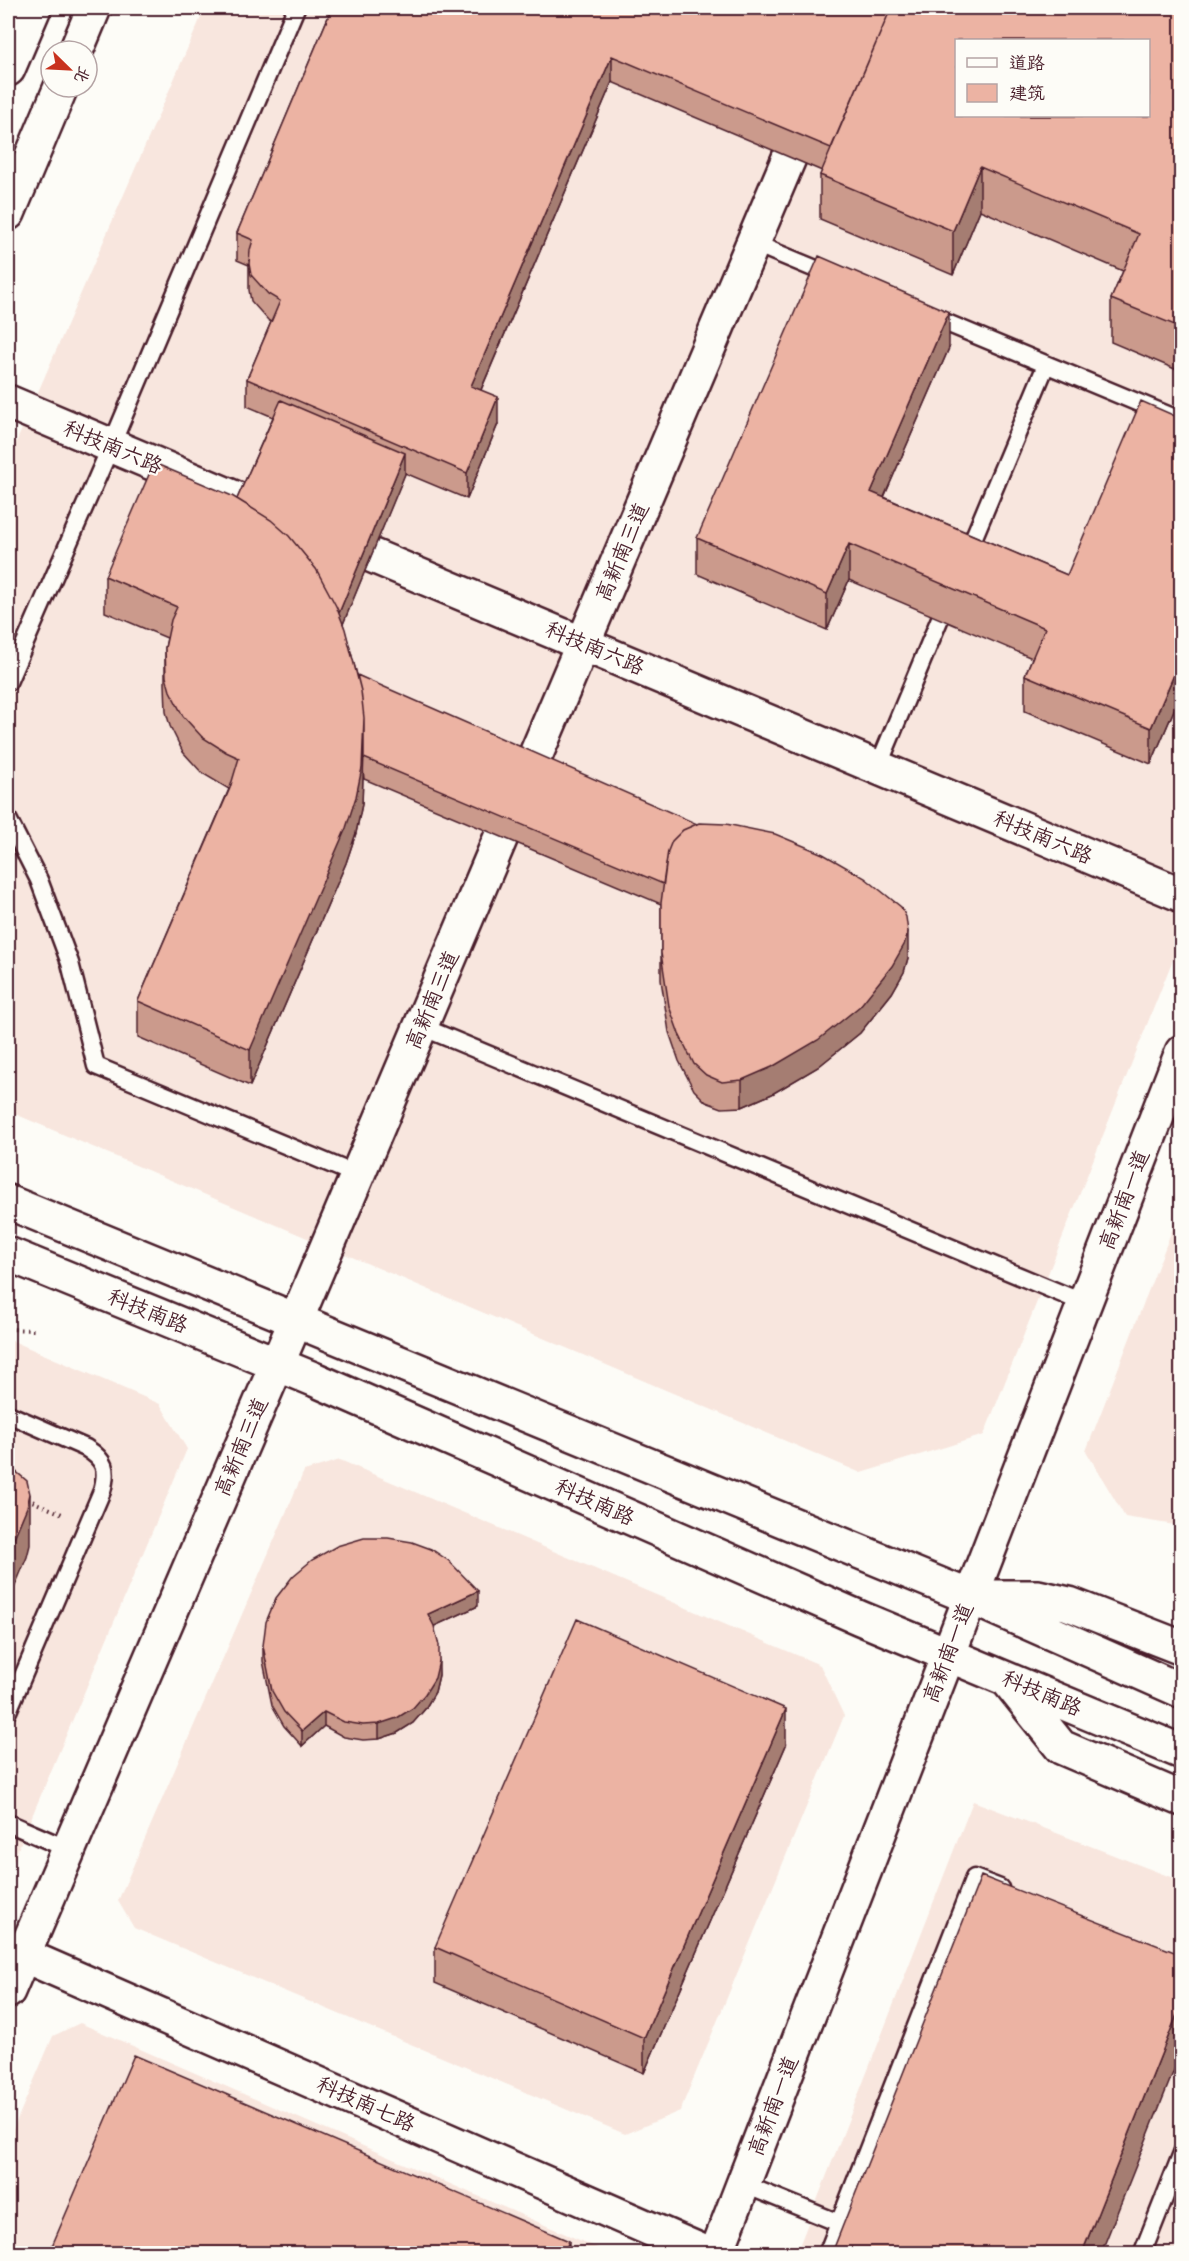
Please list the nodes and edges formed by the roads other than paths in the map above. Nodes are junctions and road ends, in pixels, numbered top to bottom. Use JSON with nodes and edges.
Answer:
{"nodes":[{"id":1,"x":34,"y":8,"type":"edge"},
{"id":2,"x":94,"y":8,"type":"edge"},
{"id":3,"x":296,"y":8,"type":"edge"},
{"id":4,"x":81,"y":39,"type":"edge"},
{"id":5,"x":8,"y":69,"type":"edge"},
{"id":6,"x":817,"y":93,"type":"edge"},
{"id":7,"x":56,"y":99,"type":"edge"},
{"id":8,"x":8,"y":213,"type":"edge"},
{"id":9,"x":753,"y":243,"type":"junction"},
{"id":10,"x":851,"y":284,"type":"edge"},
{"id":11,"x":916,"y":310,"type":"edge"},
{"id":12,"x":1046,"y":365,"type":"junction"},
{"id":13,"x":8,"y":402,"type":"edge"},
{"id":14,"x":1182,"y":421,"type":"edge"},
{"id":15,"x":111,"y":446,"type":"junction"},
{"id":16,"x":583,"y":644,"type":"junction"},
{"id":17,"x":8,"y":682,"type":"edge"},
{"id":18,"x":878,"y":767,"type":"junction"},
{"id":19,"x":8,"y":819,"type":"edge"},
{"id":20,"x":1182,"y":895,"type":"edge"},
{"id":21,"x":420,"y":1026,"type":"junction"},
{"id":22,"x":1182,"y":1052,"type":"edge"},
{"id":23,"x":357,"y":1175,"type":"junction"},
{"id":24,"x":8,"y":1202,"type":"edge"},
{"id":25,"x":8,"y":1254,"type":"edge"},
{"id":26,"x":1084,"y":1303,"type":"junction"},
{"id":27,"x":296,"y":1320,"type":"junction"},
{"id":28,"x":277,"y":1364,"type":"junction"},
{"id":29,"x":8,"y":1414,"type":"edge"},
{"id":30,"x":970,"y":1597,"type":"junction"},
{"id":31,"x":1182,"y":1648,"type":"edge"},
{"id":32,"x":948,"y":1654,"type":"junction"},
{"id":33,"x":1006,"y":1678,"type":"junction"},
{"id":34,"x":1182,"y":1691,"type":"edge"},
{"id":35,"x":8,"y":1711,"type":"edge"},
{"id":36,"x":1182,"y":1752,"type":"edge"},
{"id":37,"x":1182,"y":1799,"type":"edge"},
{"id":38,"x":8,"y":1823,"type":"edge"},
{"id":39,"x":68,"y":1849,"type":"junction"},
{"id":40,"x":1018,"y":1895,"type":"edge"},
{"id":41,"x":23,"y":1955,"type":"junction"},
{"id":42,"x":8,"y":1991,"type":"edge"},
{"id":43,"x":1182,"y":2153,"type":"edge"},
{"id":44,"x":743,"y":2184,"type":"junction"},
{"id":45,"x":839,"y":2223,"type":"junction"},
{"id":46,"x":708,"y":2253,"type":"edge"},
{"id":47,"x":716,"y":2253,"type":"edge"},
{"id":48,"x":827,"y":2253,"type":"edge"},
{"id":49,"x":1142,"y":2253,"type":"edge"}],
"edges":[{"from":1,"to":5,"type":"street"},
{"from":2,"to":4,"type":"street"},
{"from":3,"to":15,"type":"lane"},
{"from":6,"to":9,"type":"street","name":"高新南三道"},
{"from":7,"to":8,"type":"street"},
{"from":9,"to":10,"type":"lane"},
{"from":9,"to":16,"type":"street","name":"高新南三道"},
{"from":11,"to":12,"type":"lane"},
{"from":12,"to":14,"type":"lane"},
{"from":12,"to":18,"type":"lane"},
{"from":13,"to":15,"type":"street","name":"科技南六路"},
{"from":15,"to":16,"type":"street","name":"科技南六路"},
{"from":15,"to":17,"type":"lane"},
{"from":16,"to":18,"type":"street","name":"科技南六路"},
{"from":16,"to":21,"type":"street","name":"高新南三道"},
{"from":18,"to":20,"type":"street","name":"科技南六路"},
{"from":19,"to":23,"type":"lane"},
{"from":21,"to":23,"type":"street","name":"高新南三道"},
{"from":21,"to":26,"type":"lane"},
{"from":22,"to":26,"type":"street","name":"高新南一道"},
{"from":23,"to":27,"type":"street","name":"高新南三道"},
{"from":24,"to":27,"type":"street"},
{"from":25,"to":28,"type":"street","name":"科技南路"},
{"from":26,"to":30,"type":"street","name":"高新南一道"},
{"from":27,"to":28,"type":"street","name":"高新南三道"},
{"from":27,"to":30,"type":"street"},
{"from":28,"to":32,"type":"street","name":"科技南路"},
{"from":28,"to":39,"type":"street","name":"高新南三道"},
{"from":29,"to":35,"type":"lane"},
{"from":30,"to":31,"type":"street"},
{"from":30,"to":32,"type":"street","name":"高新南一道"},
{"from":30,"to":34,"type":"street"},
{"from":32,"to":33,"type":"street","name":"科技南路"},
{"from":32,"to":44,"type":"street","name":"高新南一道"},
{"from":33,"to":36,"type":"street","name":"科技南路"},
{"from":33,"to":37,"type":"street"},
{"from":38,"to":39,"type":"lane"},
{"from":39,"to":41,"type":"street","name":"高新南三道"},
{"from":40,"to":45,"type":"lane"},
{"from":41,"to":42,"type":"street","name":"高新南三道"},
{"from":41,"to":46,"type":"street","name":"科技南七路"},
{"from":43,"to":49,"type":"lane"},
{"from":44,"to":45,"type":"lane"},
{"from":44,"to":47,"type":"street","name":"高新南一道"},
{"from":45,"to":48,"type":"lane"}]}
